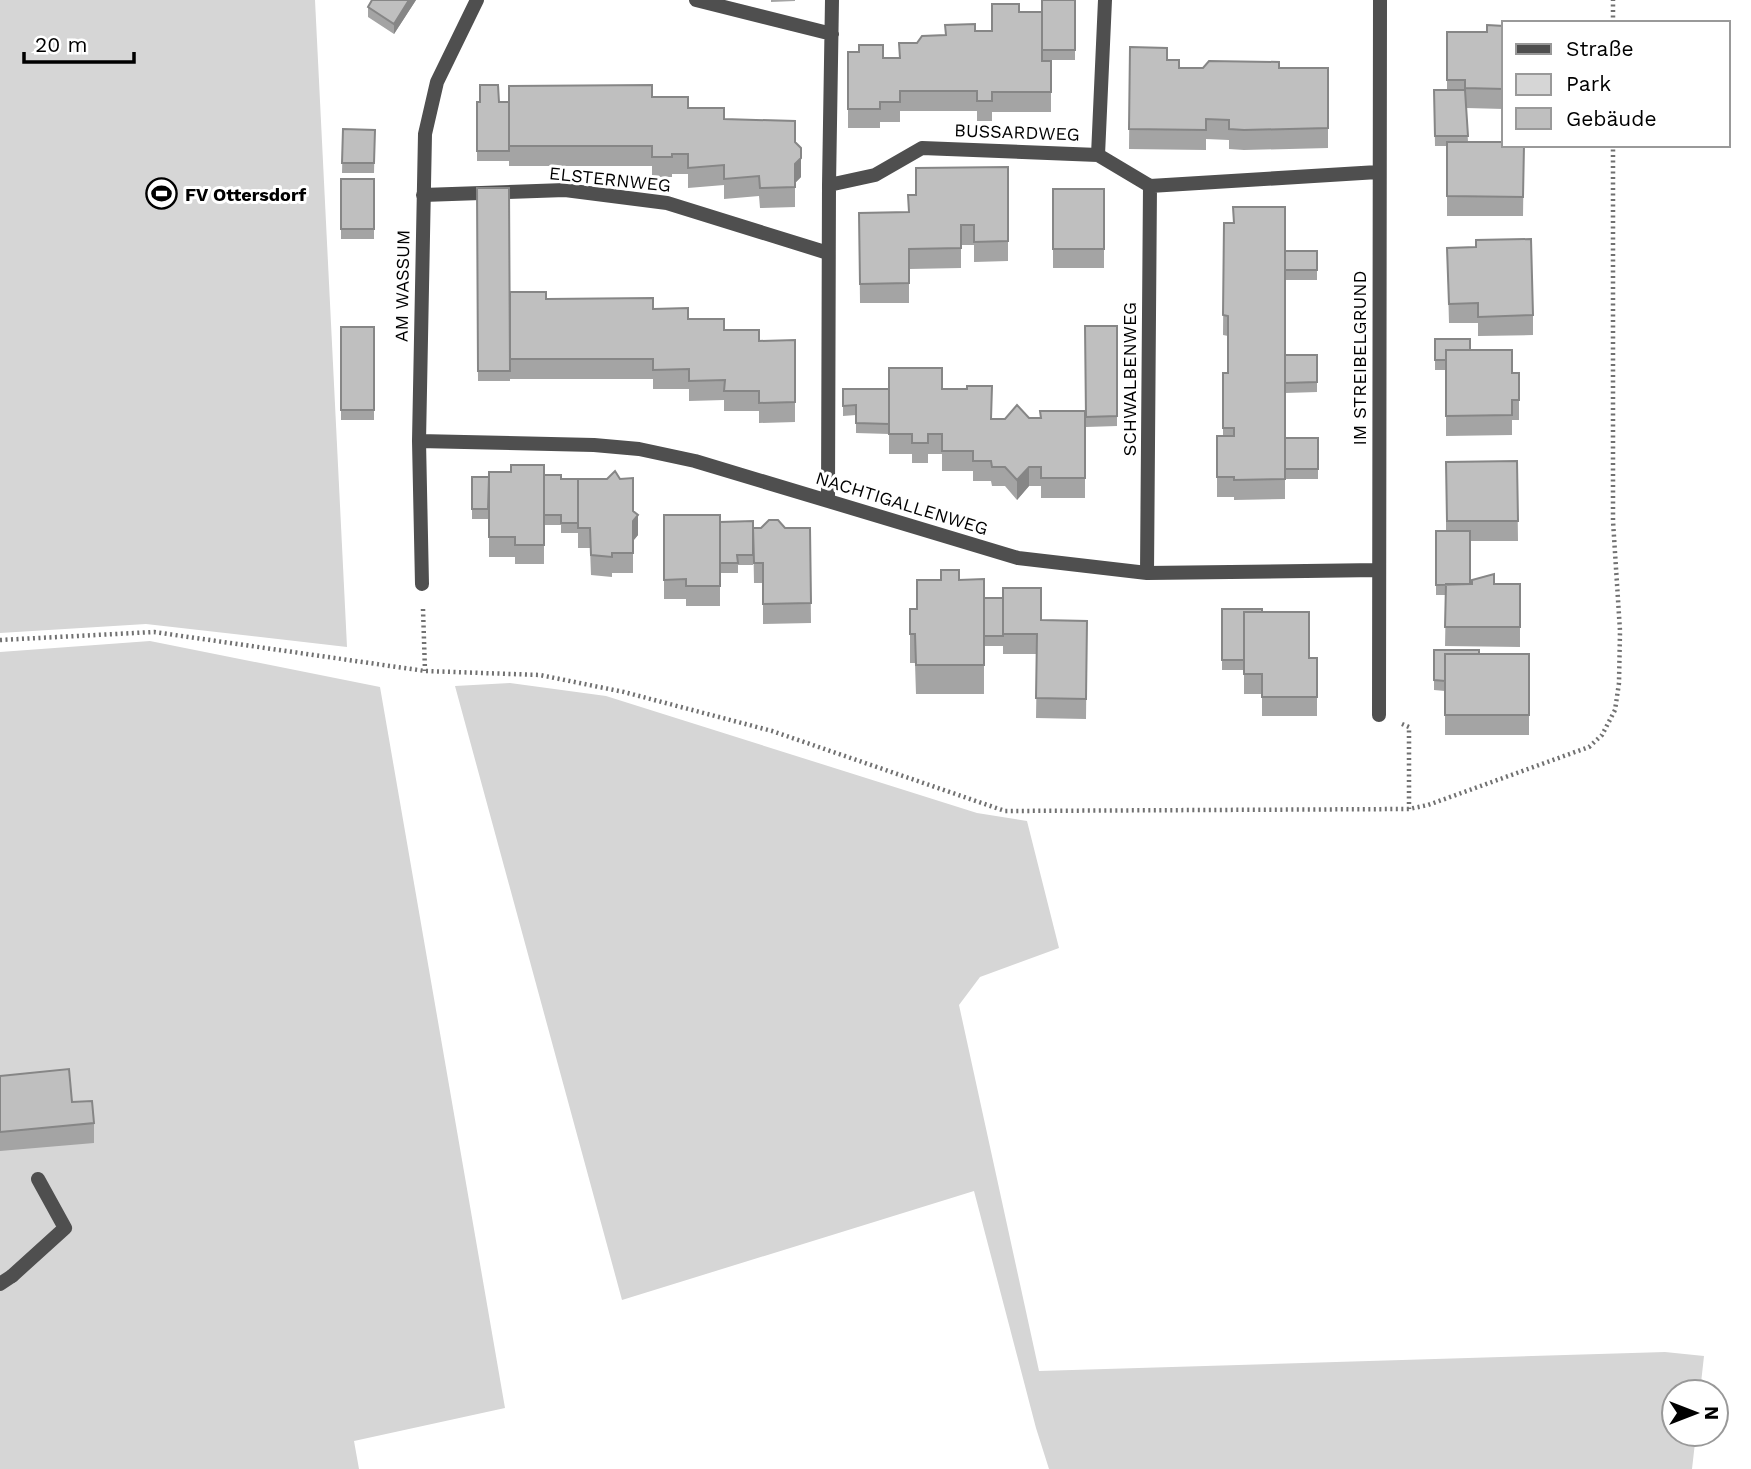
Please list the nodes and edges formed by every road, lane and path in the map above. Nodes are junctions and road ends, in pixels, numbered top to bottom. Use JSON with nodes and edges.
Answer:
{"nodes":[{"id":1,"x":477,"y":0,"type":"edge"},
{"id":2,"x":696,"y":0,"type":"edge"},
{"id":3,"x":832,"y":0,"type":"edge"},
{"id":4,"x":1105,"y":0,"type":"edge"},
{"id":5,"x":1380,"y":0,"type":"edge"},
{"id":6,"x":1614,"y":0,"type":"edge"},
{"id":7,"x":1613,"y":21,"type":"edge"},
{"id":8,"x":832,"y":34,"type":"junction"},
{"id":9,"x":1613,"y":147,"type":"edge"},
{"id":10,"x":1098,"y":155,"type":"junction"},
{"id":11,"x":1378,"y":172,"type":"junction"},
{"id":12,"x":829,"y":185,"type":"junction"},
{"id":13,"x":1150,"y":186,"type":"junction"},
{"id":14,"x":423,"y":195,"type":"junction"},
{"id":15,"x":828,"y":253,"type":"junction"},
{"id":16,"x":419,"y":440,"type":"junction"},
{"id":17,"x":828,"y":501,"type":"junction"},
{"id":18,"x":1378,"y":570,"type":"junction"},
{"id":19,"x":1147,"y":573,"type":"junction"},
{"id":20,"x":422,"y":584,"type":"joint"},
{"id":21,"x":0,"y":640,"type":"edge"},
{"id":22,"x":425,"y":671,"type":"junction"},
{"id":23,"x":1380,"y":715,"type":"joint"},
{"id":24,"x":1409,"y":809,"type":"junction"},
{"id":25,"x":38,"y":1179,"type":"dead end"},
{"id":26,"x":6,"y":1280,"type":"edge"}],
"edges":[{"from":1,"to":14,"type":"street","name":"AM WASSUM"},
{"from":2,"to":8,"type":"street"},
{"from":3,"to":8,"type":"street"},
{"from":4,"to":10,"type":"street","name":"BUSSARDWEG"},
{"from":5,"to":11,"type":"street","name":"IM STREIBELGRUND"},
{"from":6,"to":7,"type":"path"},
{"from":8,"to":12,"type":"street"},
{"from":9,"to":24,"type":"path"},
{"from":10,"to":12,"type":"street","name":"BUSSARDWEG"},
{"from":10,"to":13,"type":"street"},
{"from":11,"to":13,"type":"street"},
{"from":11,"to":18,"type":"street","name":"IM STREIBELGRUND"},
{"from":12,"to":15,"type":"street"},
{"from":13,"to":19,"type":"street","name":"SCHWALBENWEG"},
{"from":14,"to":15,"type":"street","name":"ELSTERNWEG"},
{"from":14,"to":16,"type":"street","name":"AM WASSUM"},
{"from":15,"to":17,"type":"street"},
{"from":16,"to":17,"type":"street","name":"NACHTIGALLENWEG"},
{"from":16,"to":20,"type":"street","name":"AM WASSUM"},
{"from":17,"to":19,"type":"street","name":"NACHTIGALLENWEG"},
{"from":18,"to":19,"type":"street","name":"NACHTIGALLENWEG"},
{"from":18,"to":23,"type":"street","name":"IM STREIBELGRUND"},
{"from":20,"to":22,"type":"path"},
{"from":21,"to":22,"type":"path"},
{"from":22,"to":24,"type":"path"},
{"from":23,"to":24,"type":"path"},
{"from":25,"to":26,"type":"street"}]}
